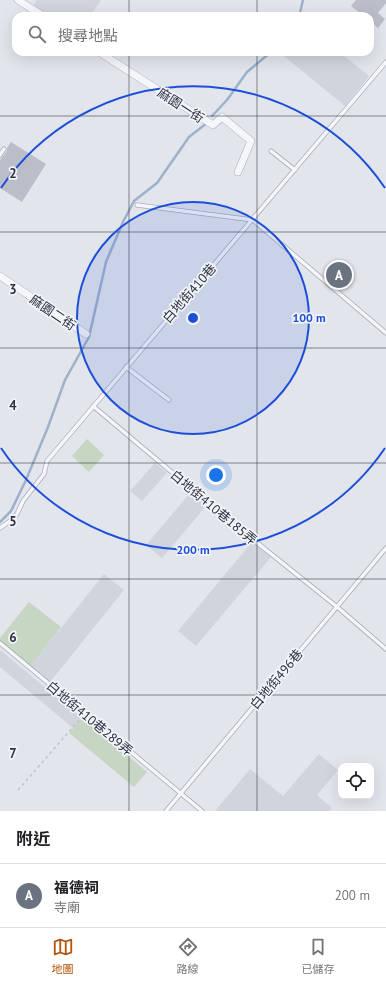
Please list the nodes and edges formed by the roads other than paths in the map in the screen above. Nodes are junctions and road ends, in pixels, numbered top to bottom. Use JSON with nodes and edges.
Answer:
{"nodes":[{"id":1,"x":18,"y":0,"type":"edge"},
{"id":2,"x":37,"y":12,"type":"edge"},
{"id":3,"x":105,"y":56,"type":"edge"},
{"id":4,"x":386,"y":62,"type":"edge"},
{"id":5,"x":4,"y":149,"type":"dead end"},
{"id":6,"x":271,"y":151,"type":"dead end"},
{"id":7,"x":0,"y":155,"type":"edge"},
{"id":8,"x":295,"y":170,"type":"junction"},
{"id":9,"x":238,"y":172,"type":"dead end"},
{"id":10,"x":137,"y":205,"type":"dead end"},
{"id":11,"x":253,"y":220,"type":"junction"},
{"id":12,"x":0,"y":276,"type":"edge"},
{"id":13,"x":386,"y":332,"type":"edge"},
{"id":14,"x":86,"y":334,"type":"dead end"},
{"id":15,"x":126,"y":367,"type":"junction"},
{"id":16,"x":169,"y":400,"type":"dead end"},
{"id":17,"x":93,"y":406,"type":"junction"},
{"id":18,"x":0,"y":528,"type":"edge"},
{"id":19,"x":386,"y":548,"type":"edge"},
{"id":20,"x":336,"y":606,"type":"junction"},
{"id":21,"x":0,"y":643,"type":"edge"},
{"id":22,"x":386,"y":648,"type":"edge"},
{"id":23,"x":181,"y":793,"type":"junction"},
{"id":24,"x":166,"y":811,"type":"edge"},
{"id":25,"x":202,"y":811,"type":"edge"}],
"edges":[{"from":1,"to":2,"type":"street"},
{"from":3,"to":9,"type":"street","name":"麻園一街"},
{"from":4,"to":8,"type":"lane","name":"白地街410巷"},
{"from":5,"to":7,"type":"lane"},
{"from":6,"to":8,"type":"lane"},
{"from":8,"to":11,"type":"lane","name":"白地街410巷"},
{"from":10,"to":11,"type":"lane"},
{"from":11,"to":13,"type":"lane"},
{"from":11,"to":15,"type":"lane","name":"白地街410巷"},
{"from":12,"to":14,"type":"street","name":"麻園二街"},
{"from":15,"to":16,"type":"lane"},
{"from":15,"to":17,"type":"lane","name":"白地街410巷"},
{"from":17,"to":18,"type":"lane","name":"白地街410巷"},
{"from":17,"to":20,"type":"lane","name":"白地街410巷185弄"},
{"from":19,"to":20,"type":"lane","name":"白地街496巷"},
{"from":20,"to":22,"type":"lane","name":"白地街410巷185弄"},
{"from":20,"to":23,"type":"lane","name":"白地街496巷"},
{"from":21,"to":23,"type":"lane","name":"白地街410巷289弄"},
{"from":23,"to":24,"type":"lane","name":"白地街496巷"},
{"from":23,"to":25,"type":"lane","name":"白地街410巷289弄"}]}
